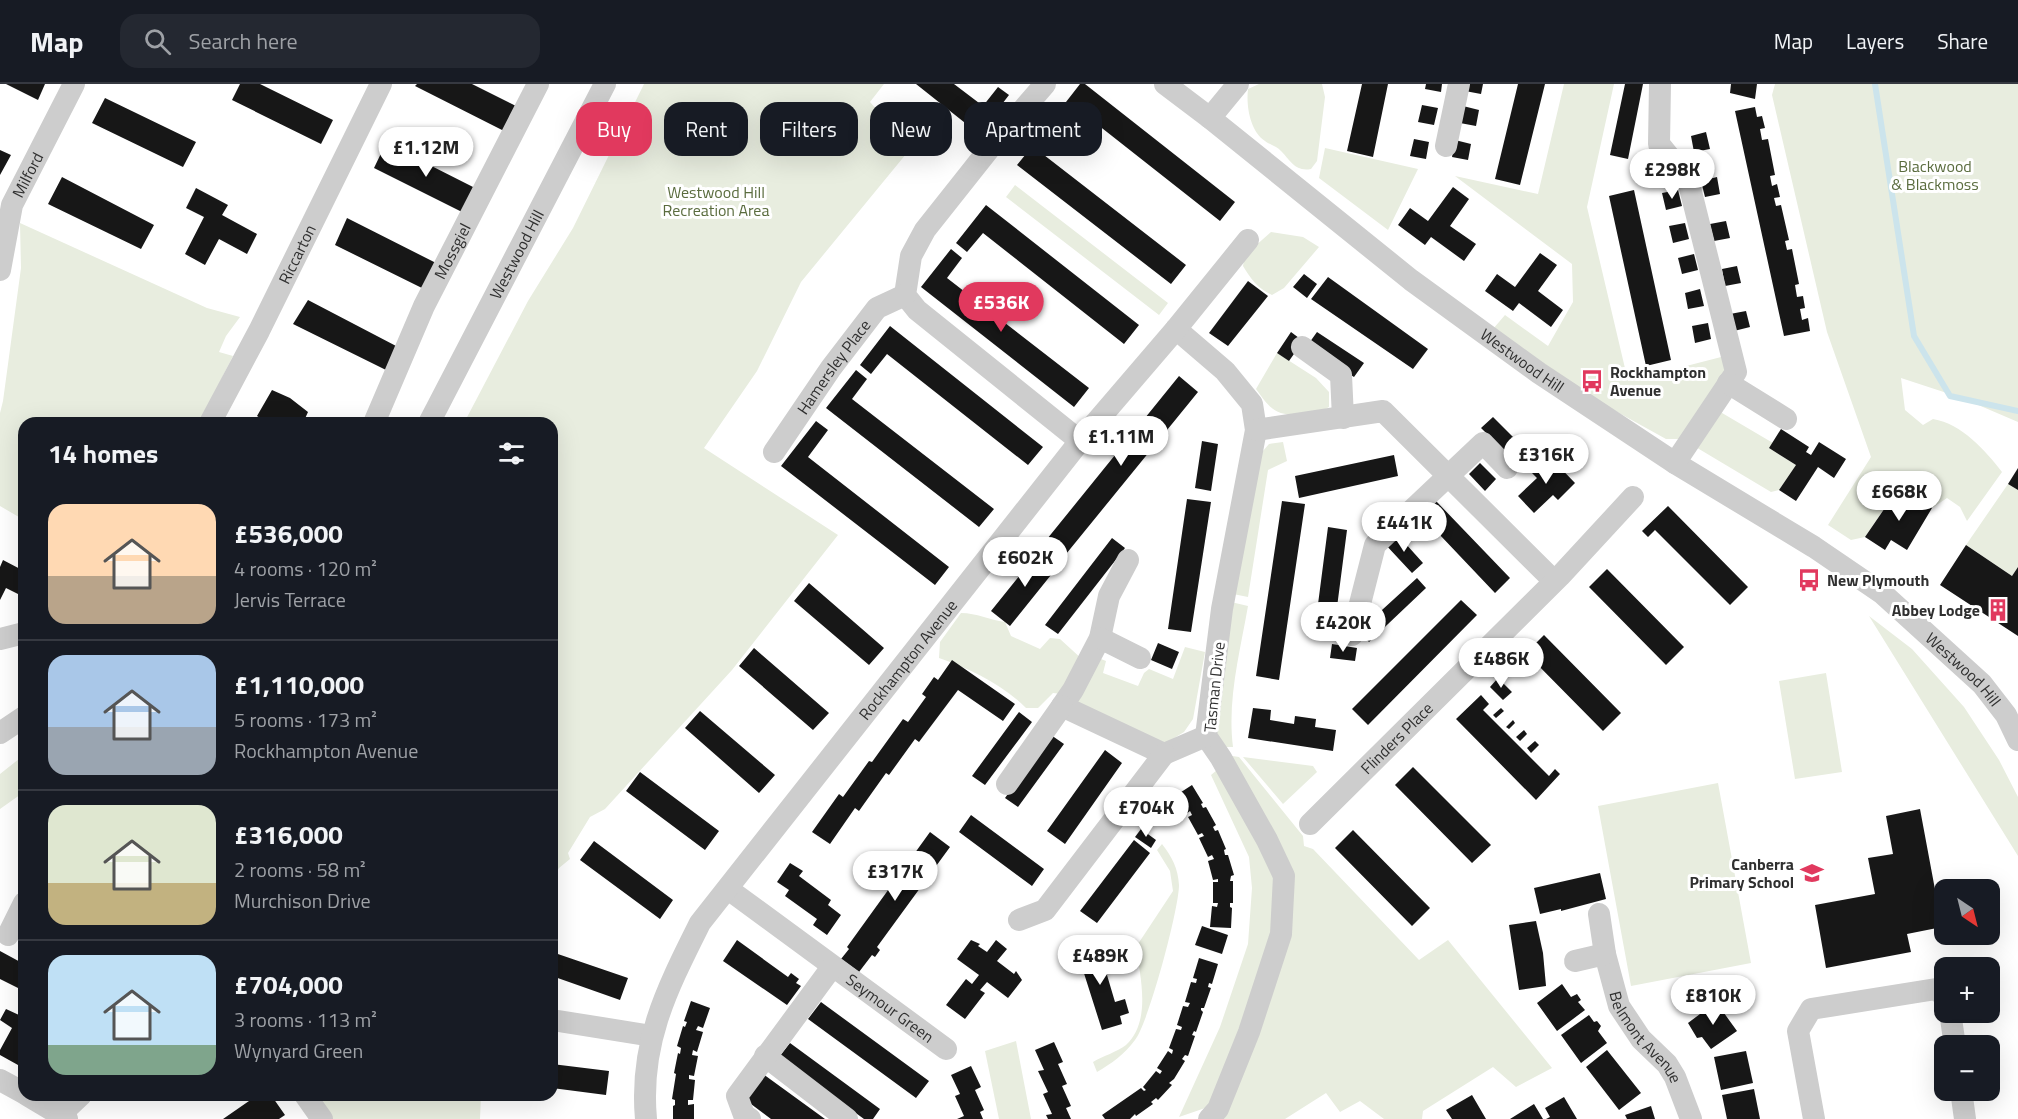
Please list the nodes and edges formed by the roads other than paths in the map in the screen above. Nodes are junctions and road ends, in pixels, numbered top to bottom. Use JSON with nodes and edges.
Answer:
{"nodes":[{"id":1,"x":74,"y":84,"type":"edge"},
{"id":2,"x":381,"y":84,"type":"edge"},
{"id":3,"x":538,"y":84,"type":"edge"},
{"id":4,"x":605,"y":84,"type":"edge"},
{"id":5,"x":1045,"y":84,"type":"edge"},
{"id":6,"x":1165,"y":84,"type":"edge"},
{"id":7,"x":1238,"y":84,"type":"edge"},
{"id":8,"x":1459,"y":84,"type":"edge"},
{"id":9,"x":1660,"y":84,"type":"edge"},
{"id":10,"x":1210,"y":118,"type":"junction"},
{"id":11,"x":1446,"y":146,"type":"dead end"},
{"id":12,"x":1248,"y":240,"type":"dead end"},
{"id":13,"x":0,"y":270,"type":"edge"},
{"id":14,"x":905,"y":295,"type":"junction"},
{"id":15,"x":1176,"y":329,"type":"junction"},
{"id":16,"x":1302,"y":347,"type":"dead end"},
{"id":17,"x":1728,"y":383,"type":"junction"},
{"id":18,"x":213,"y":417,"type":"edge"},
{"id":19,"x":377,"y":417,"type":"edge"},
{"id":20,"x":432,"y":417,"type":"edge"},
{"id":21,"x":1343,"y":418,"type":"junction"},
{"id":22,"x":1786,"y":419,"type":"dead end"},
{"id":23,"x":1256,"y":430,"type":"junction"},
{"id":24,"x":1080,"y":441,"type":"junction"},
{"id":25,"x":774,"y":452,"type":"dead end"},
{"id":26,"x":1675,"y":462,"type":"junction"},
{"id":27,"x":1507,"y":468,"type":"dead end"},
{"id":28,"x":1448,"y":476,"type":"junction"},
{"id":29,"x":1633,"y":497,"type":"dead end"},
{"id":30,"x":1128,"y":560,"type":"dead end"},
{"id":31,"x":1554,"y":581,"type":"junction"},
{"id":32,"x":18,"y":634,"type":"edge"},
{"id":33,"x":1352,"y":635,"type":"dead end"},
{"id":34,"x":1100,"y":638,"type":"junction"},
{"id":35,"x":0,"y":639,"type":"edge"},
{"id":36,"x":1140,"y":658,"type":"dead end"},
{"id":37,"x":1062,"y":706,"type":"junction"},
{"id":38,"x":2012,"y":710,"type":"edge"},
{"id":39,"x":18,"y":721,"type":"edge"},
{"id":40,"x":1,"y":731,"type":"edge"},
{"id":41,"x":1206,"y":736,"type":"junction"},
{"id":42,"x":2018,"y":740,"type":"edge"},
{"id":43,"x":1164,"y":754,"type":"junction"},
{"id":44,"x":1007,"y":784,"type":"dead end"},
{"id":45,"x":1310,"y":824,"type":"dead end"},
{"id":46,"x":728,"y":889,"type":"junction"},
{"id":47,"x":1599,"y":914,"type":"dead end"},
{"id":48,"x":18,"y":916,"type":"edge"},
{"id":49,"x":1019,"y":920,"type":"dead end"},
{"id":50,"x":9,"y":935,"type":"dead end"},
{"id":51,"x":1605,"y":954,"type":"junction"},
{"id":52,"x":1575,"y":961,"type":"dead end"},
{"id":53,"x":832,"y":967,"type":"junction"},
{"id":54,"x":1934,"y":989,"type":"edge"},
{"id":55,"x":558,"y":1021,"type":"edge"},
{"id":56,"x":651,"y":1036,"type":"junction"},
{"id":57,"x":946,"y":1049,"type":"dead end"},
{"id":58,"x":765,"y":1056,"type":"junction"},
{"id":59,"x":0,"y":1080,"type":"edge"},
{"id":60,"x":18,"y":1090,"type":"edge"},
{"id":61,"x":38,"y":1101,"type":"edge"},
{"id":62,"x":76,"y":1101,"type":"edge"},
{"id":63,"x":309,"y":1101,"type":"edge"},
{"id":64,"x":1963,"y":1101,"type":"edge"},
{"id":65,"x":64,"y":1116,"type":"edge"},
{"id":66,"x":322,"y":1119,"type":"edge"},
{"id":67,"x":646,"y":1119,"type":"edge"},
{"id":68,"x":750,"y":1119,"type":"edge"},
{"id":69,"x":847,"y":1119,"type":"edge"},
{"id":70,"x":1209,"y":1119,"type":"edge"},
{"id":71,"x":1691,"y":1119,"type":"edge"},
{"id":72,"x":1814,"y":1119,"type":"edge"},
{"id":73,"x":1965,"y":1119,"type":"edge"}],
"edges":[{"from":1,"to":13,"type":"street","name":"Milford"},
{"from":2,"to":18,"type":"street","name":"Riccarton"},
{"from":3,"to":19,"type":"street","name":"Mossgiel"},
{"from":4,"to":20,"type":"street","name":"Westwood Hill"},
{"from":5,"to":14,"type":"street"},
{"from":6,"to":10,"type":"street","name":"Westwood Hill"},
{"from":7,"to":10,"type":"street"},
{"from":8,"to":11,"type":"street"},
{"from":9,"to":17,"type":"street"},
{"from":10,"to":26,"type":"street","name":"Westwood Hill"},
{"from":12,"to":15,"type":"street","name":"Rockhampton Avenue"},
{"from":14,"to":24,"type":"street"},
{"from":14,"to":25,"type":"street","name":"Hamersley Place"},
{"from":15,"to":23,"type":"street","name":"Tasman Drive"},
{"from":15,"to":24,"type":"street","name":"Rockhampton Avenue"},
{"from":16,"to":21,"type":"street"},
{"from":17,"to":22,"type":"street"},
{"from":17,"to":26,"type":"street"},
{"from":21,"to":23,"type":"street"},
{"from":21,"to":28,"type":"street"},
{"from":23,"to":41,"type":"street","name":"Tasman Drive"},
{"from":24,"to":46,"type":"street","name":"Rockhampton Avenue"},
{"from":26,"to":38,"type":"street","name":"Westwood Hill"},
{"from":27,"to":28,"type":"street"},
{"from":28,"to":31,"type":"street"},
{"from":28,"to":33,"type":"street"},
{"from":29,"to":31,"type":"street","name":"Flinders Place"},
{"from":30,"to":34,"type":"street"},
{"from":31,"to":45,"type":"street","name":"Flinders Place"},
{"from":32,"to":35,"type":"street"},
{"from":34,"to":36,"type":"street"},
{"from":34,"to":37,"type":"street"},
{"from":37,"to":43,"type":"street"},
{"from":37,"to":44,"type":"street"},
{"from":38,"to":42,"type":"street","name":"Westwood Hill"},
{"from":39,"to":40,"type":"street"},
{"from":41,"to":43,"type":"street"},
{"from":41,"to":70,"type":"street","name":"Tasman Drive"},
{"from":43,"to":49,"type":"street"},
{"from":46,"to":53,"type":"street","name":"Seymour Green"},
{"from":46,"to":56,"type":"street","name":"Rockhampton Avenue"},
{"from":47,"to":51,"type":"street","name":"Belmont Avenue"},
{"from":48,"to":50,"type":"street"},
{"from":51,"to":52,"type":"street"},
{"from":51,"to":71,"type":"street","name":"Belmont Avenue"},
{"from":53,"to":57,"type":"street","name":"Seymour Green"},
{"from":53,"to":58,"type":"street","name":"Seymour Green"},
{"from":54,"to":72,"type":"street"},
{"from":55,"to":56,"type":"street"},
{"from":56,"to":67,"type":"street","name":"Rockhampton Avenue"},
{"from":58,"to":68,"type":"street","name":"Seymour Green"},
{"from":58,"to":69,"type":"street"},
{"from":59,"to":60,"type":"street"},
{"from":61,"to":65,"type":"street"},
{"from":62,"to":65,"type":"street"},
{"from":63,"to":66,"type":"street"},
{"from":64,"to":73,"type":"street"}]}
